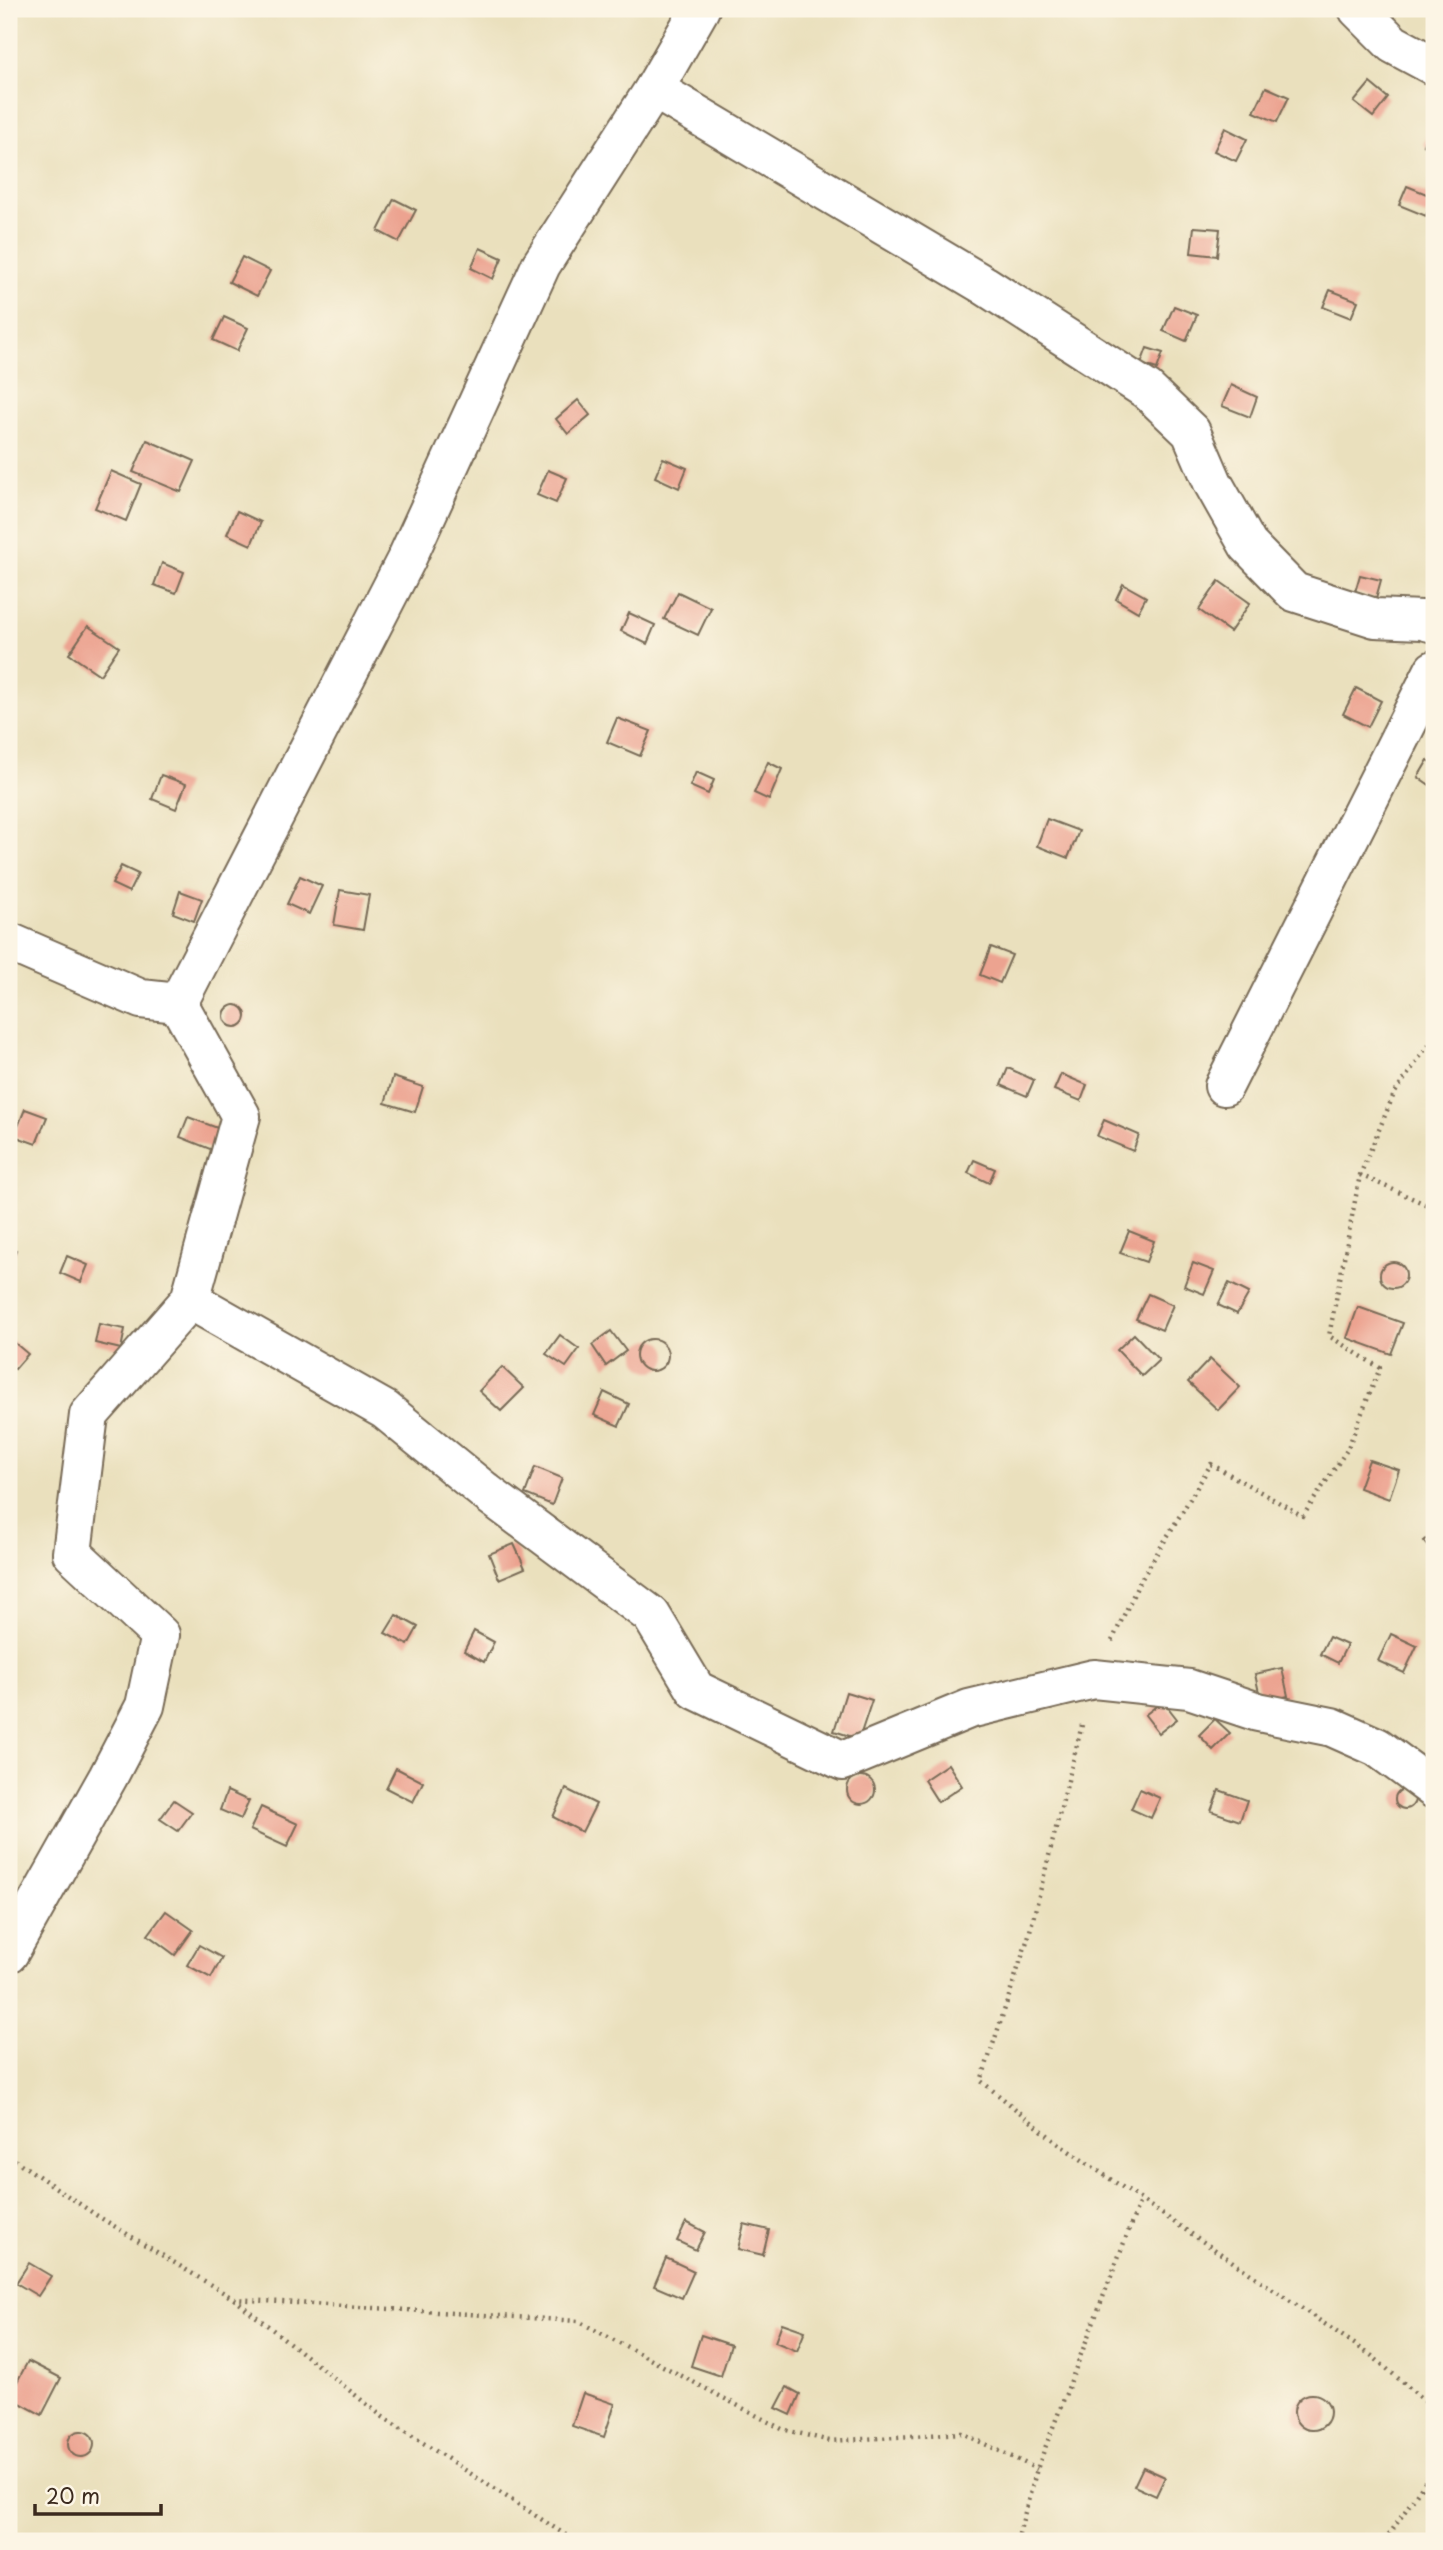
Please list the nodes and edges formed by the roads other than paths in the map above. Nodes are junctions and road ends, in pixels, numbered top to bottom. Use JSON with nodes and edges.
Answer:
{"nodes":[{"id":1,"x":700,"y":9,"type":"edge"},
{"id":2,"x":1358,"y":9,"type":"edge"},
{"id":3,"x":1434,"y":66,"type":"edge"},
{"id":4,"x":654,"y":89,"type":"junction"},
{"id":5,"x":1434,"y":623,"type":"edge"},
{"id":6,"x":1434,"y":670,"type":"edge"},
{"id":7,"x":9,"y":942,"type":"edge"},
{"id":8,"x":178,"y":1003,"type":"junction"},
{"id":9,"x":1224,"y":1086,"type":"dead end"},
{"id":10,"x":190,"y":1300,"type":"junction"},
{"id":11,"x":1434,"y":1789,"type":"edge"},
{"id":12,"x":9,"y":1952,"type":"edge"}],
"edges":[{"from":1,"to":4,"type":"street"},
{"from":2,"to":3,"type":"street"},
{"from":4,"to":5,"type":"street"},
{"from":4,"to":8,"type":"street"},
{"from":6,"to":9,"type":"street"},
{"from":7,"to":8,"type":"street"},
{"from":8,"to":10,"type":"street"},
{"from":10,"to":11,"type":"street"},
{"from":10,"to":12,"type":"street"}]}
